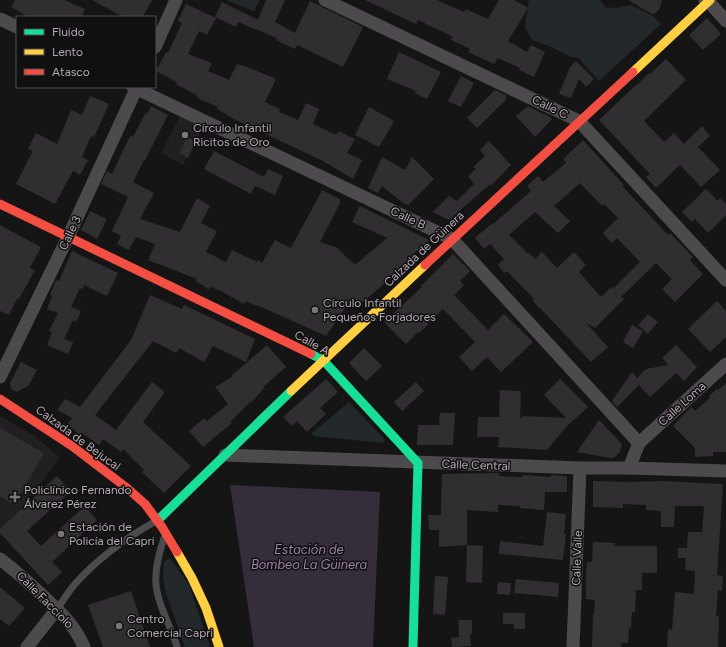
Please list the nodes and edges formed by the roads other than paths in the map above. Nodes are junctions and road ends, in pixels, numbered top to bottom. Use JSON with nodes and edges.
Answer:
{"nodes":[{"id":1,"x":176,"y":0,"type":"edge"},
{"id":2,"x":325,"y":0,"type":"edge"},
{"id":3,"x":708,"y":0,"type":"edge"},
{"id":4,"x":0,"y":19,"type":"edge"},
{"id":5,"x":726,"y":21,"type":"edge"},
{"id":6,"x":16,"y":27,"type":"edge"},
{"id":7,"x":156,"y":45,"type":"edge"},
{"id":8,"x":135,"y":88,"type":"edge"},
{"id":9,"x":579,"y":121,"type":"junction"},
{"id":10,"x":0,"y":204,"type":"edge"},
{"id":11,"x":68,"y":238,"type":"junction"},
{"id":12,"x":452,"y":239,"type":"junction"},
{"id":13,"x":726,"y":280,"type":"edge"},
{"id":14,"x":323,"y":360,"type":"junction"},
{"id":15,"x":726,"y":364,"type":"edge"},
{"id":16,"x":0,"y":377,"type":"edge"},
{"id":17,"x":0,"y":399,"type":"edge"},
{"id":18,"x":639,"y":443,"type":"junction"},
{"id":19,"x":225,"y":455,"type":"junction"},
{"id":20,"x":418,"y":463,"type":"junction"},
{"id":21,"x":580,"y":468,"type":"junction"},
{"id":22,"x":629,"y":468,"type":"junction"},
{"id":23,"x":726,"y":471,"type":"edge"},
{"id":24,"x":158,"y":520,"type":"junction"},
{"id":25,"x":166,"y":532,"type":"junction"},
{"id":26,"x":0,"y":559,"type":"edge"},
{"id":27,"x":57,"y":609,"type":"junction"},
{"id":28,"x":27,"y":647,"type":"edge"},
{"id":29,"x":84,"y":647,"type":"edge"},
{"id":30,"x":177,"y":647,"type":"edge"},
{"id":31,"x":219,"y":647,"type":"edge"},
{"id":32,"x":413,"y":647,"type":"edge"},
{"id":33,"x":573,"y":647,"type":"edge"}],
"edges":[{"from":1,"to":7,"type":"street"},
{"from":2,"to":9,"type":"street","name":"Calle C"},
{"from":3,"to":5,"type":"street"},
{"from":3,"to":9,"type":"main road","name":"Calzada de Güinera"},
{"from":4,"to":6,"type":"street"},
{"from":8,"to":11,"type":"street","name":"Calle 3"},
{"from":8,"to":12,"type":"street","name":"Calle B"},
{"from":9,"to":12,"type":"main road","name":"Calzada de Güinera"},
{"from":9,"to":13,"type":"street","name":"Calle C"},
{"from":10,"to":11,"type":"main road","name":"Calle A"},
{"from":11,"to":14,"type":"main road","name":"Calle A"},
{"from":11,"to":16,"type":"street","name":"Calle 3"},
{"from":12,"to":14,"type":"main road","name":"Calzada de Güinera"},
{"from":12,"to":18,"type":"street","name":"Calle B"},
{"from":14,"to":19,"type":"main road","name":"Calzada de Güinera"},
{"from":14,"to":20,"type":"main road","name":"Calle A"},
{"from":15,"to":18,"type":"street","name":"Calle Loma"},
{"from":17,"to":24,"type":"main road","name":"Calzada de Bejucal"},
{"from":18,"to":22,"type":"street"},
{"from":19,"to":20,"type":"street","name":"Calle Central"},
{"from":19,"to":24,"type":"main road","name":"Calzada de Güinera"},
{"from":20,"to":21,"type":"street","name":"Calle Central"},
{"from":20,"to":32,"type":"main road"},
{"from":21,"to":22,"type":"street","name":"Calle Central"},
{"from":21,"to":33,"type":"street","name":"Calle Valle"},
{"from":22,"to":23,"type":"street","name":"Calle Central"},
{"from":24,"to":25,"type":"main road","name":"Calzada de Bejucal"},
{"from":24,"to":27,"type":"lane"},
{"from":25,"to":30,"type":"lane"},
{"from":25,"to":31,"type":"main road","name":"Calzada de Bejucal"},
{"from":26,"to":27,"type":"street","name":"Calle Facciolo"},
{"from":27,"to":28,"type":"street"},
{"from":27,"to":29,"type":"street","name":"Calle Facciolo"}]}
